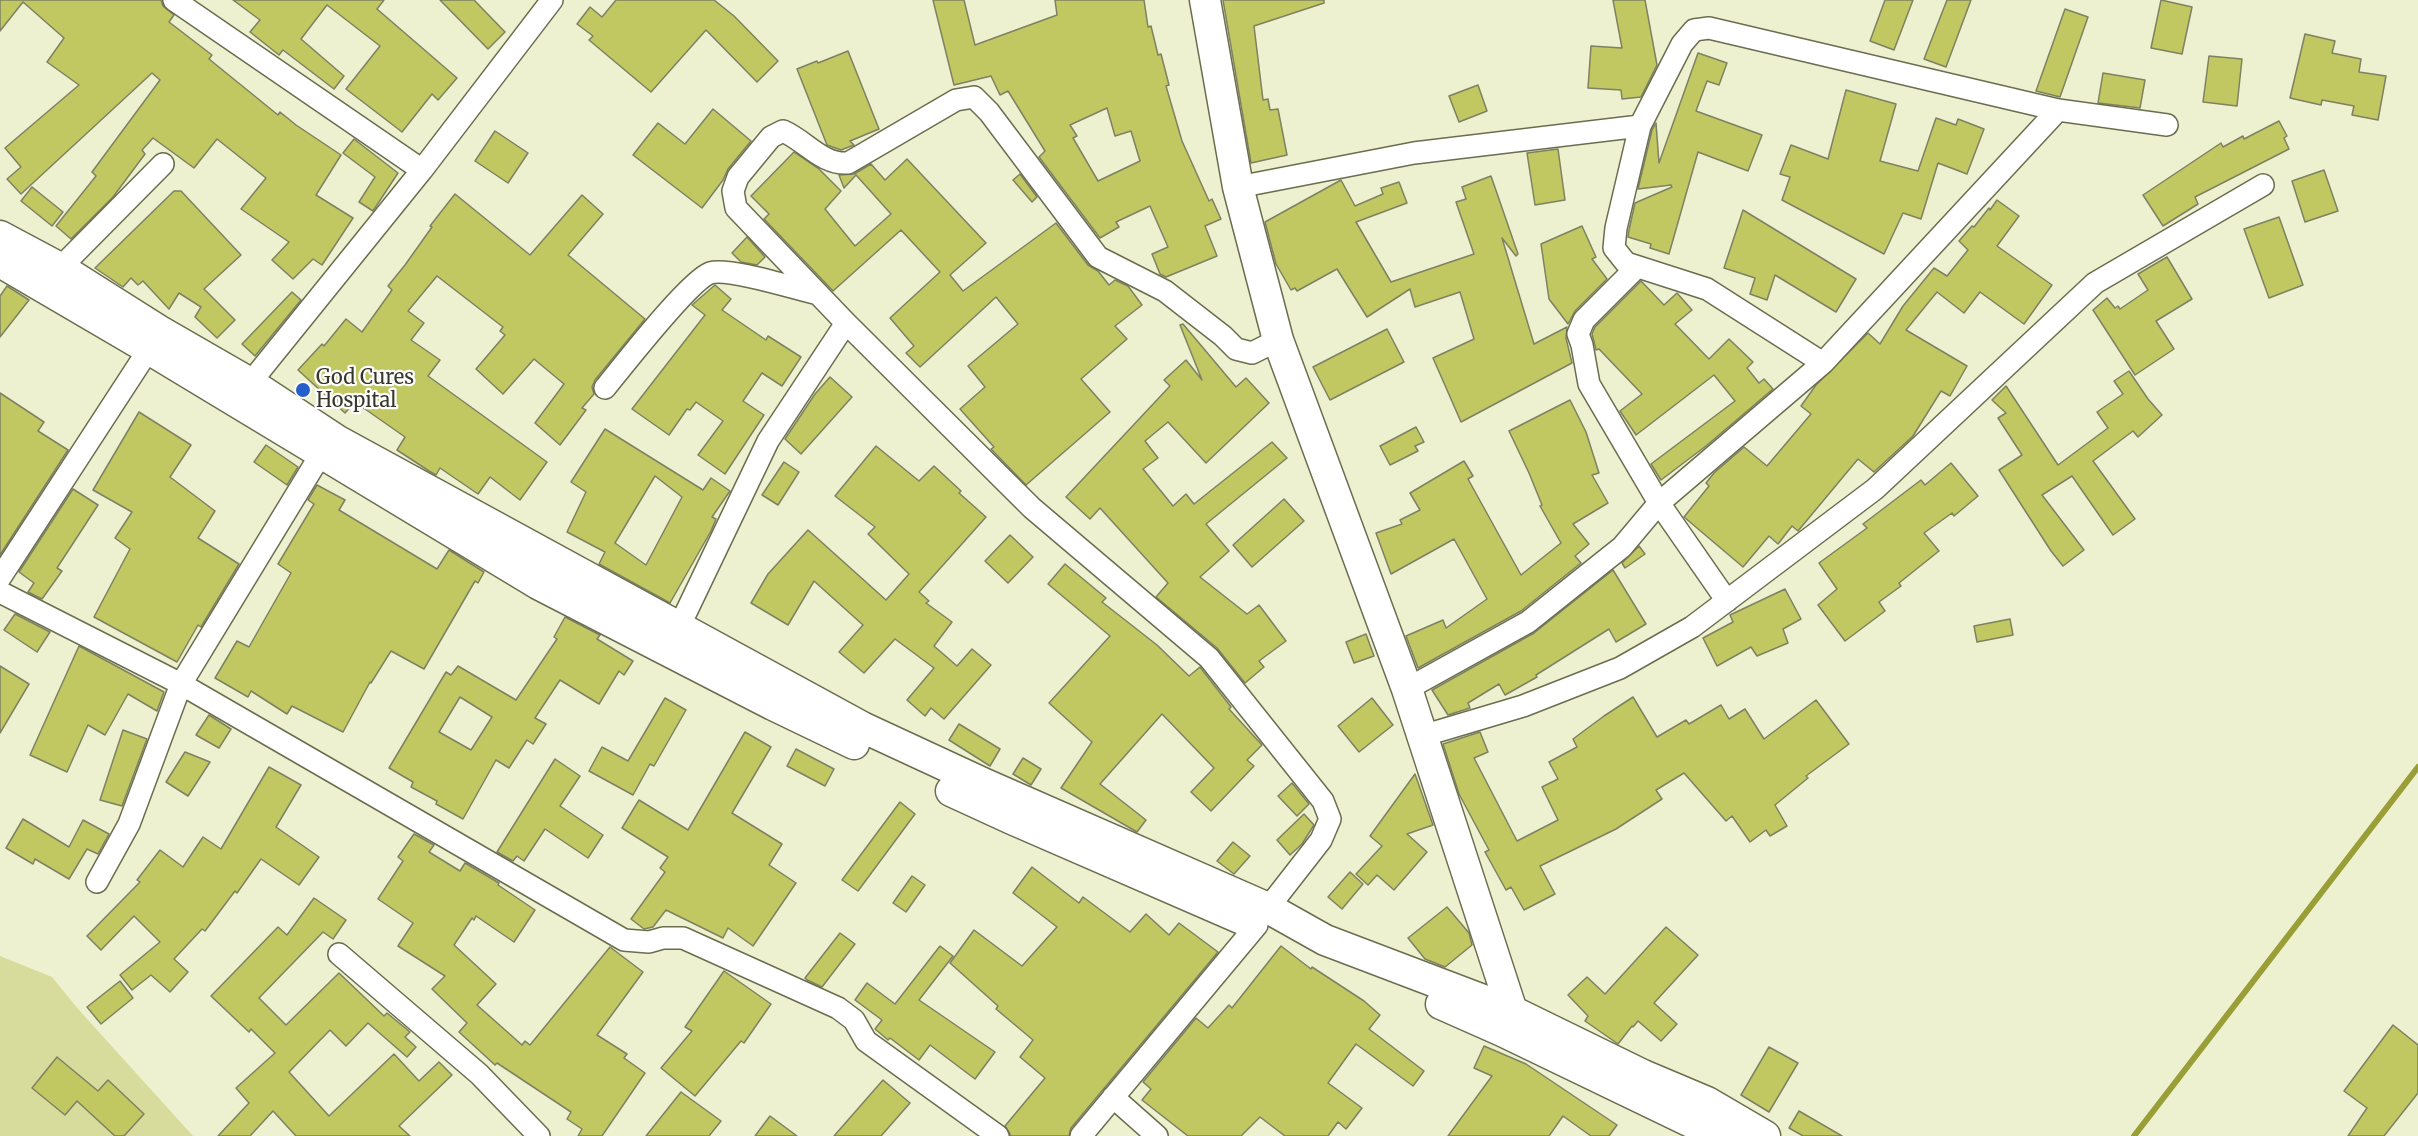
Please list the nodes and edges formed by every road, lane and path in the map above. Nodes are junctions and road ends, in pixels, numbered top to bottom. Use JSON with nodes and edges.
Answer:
{"nodes":[{"id":1,"x":174,"y":0,"type":"edge"},
{"id":2,"x":552,"y":0,"type":"edge"},
{"id":3,"x":1205,"y":0,"type":"edge"},
{"id":4,"x":2058,"y":110,"type":"junction"},
{"id":5,"x":2167,"y":124,"type":"dead end"},
{"id":6,"x":1640,"y":126,"type":"junction"},
{"id":7,"x":163,"y":164,"type":"dead end"},
{"id":8,"x":422,"y":170,"type":"junction"},
{"id":9,"x":2263,"y":185,"type":"dead end"},
{"id":10,"x":1238,"y":187,"type":"junction"},
{"id":11,"x":0,"y":236,"type":"edge"},
{"id":12,"x":0,"y":262,"type":"edge"},
{"id":13,"x":60,"y":268,"type":"junction"},
{"id":14,"x":1636,"y":268,"type":"junction"},
{"id":15,"x":818,"y":294,"type":"junction"},
{"id":16,"x":846,"y":323,"type":"junction"},
{"id":17,"x":1278,"y":340,"type":"junction"},
{"id":18,"x":149,"y":349,"type":"junction"},
{"id":19,"x":1823,"y":363,"type":"junction"},
{"id":20,"x":250,"y":383,"type":"junction"},
{"id":21,"x":605,"y":388,"type":"dead end"},
{"id":22,"x":321,"y":454,"type":"junction"},
{"id":23,"x":1659,"y":502,"type":"junction"},
{"id":24,"x":0,"y":578,"type":"edge"},
{"id":25,"x":0,"y":591,"type":"edge"},
{"id":26,"x":1727,"y":601,"type":"junction"},
{"id":27,"x":679,"y":627,"type":"junction"},
{"id":28,"x":182,"y":684,"type":"junction"},
{"id":29,"x":1407,"y":689,"type":"junction"},
{"id":30,"x":1422,"y":736,"type":"junction"},
{"id":31,"x":97,"y":882,"type":"dead end"},
{"id":32,"x":1263,"y":916,"type":"junction"},
{"id":33,"x":339,"y":954,"type":"dead end"},
{"id":34,"x":1512,"y":1011,"type":"junction"},
{"id":35,"x":1113,"y":1097,"type":"junction"},
{"id":36,"x":539,"y":1136,"type":"edge"},
{"id":37,"x":998,"y":1136,"type":"edge"},
{"id":38,"x":1082,"y":1136,"type":"edge"},
{"id":39,"x":1157,"y":1136,"type":"edge"},
{"id":40,"x":1720,"y":1136,"type":"edge"},
{"id":41,"x":1765,"y":1136,"type":"edge"}],
"edges":[{"from":1,"to":8,"type":"street"},
{"from":2,"to":8,"type":"street"},
{"from":3,"to":10,"type":"main road"},
{"from":4,"to":5,"type":"street"},
{"from":4,"to":6,"type":"street"},
{"from":4,"to":19,"type":"street"},
{"from":6,"to":10,"type":"street"},
{"from":6,"to":14,"type":"street"},
{"from":7,"to":13,"type":"street"},
{"from":8,"to":20,"type":"street"},
{"from":9,"to":26,"type":"street"},
{"from":10,"to":17,"type":"main road"},
{"from":11,"to":13,"type":"main road"},
{"from":12,"to":18,"type":"main road"},
{"from":13,"to":20,"type":"main road"},
{"from":14,"to":19,"type":"street"},
{"from":14,"to":23,"type":"street"},
{"from":15,"to":16,"type":"street"},
{"from":15,"to":17,"type":"street"},
{"from":15,"to":21,"type":"street"},
{"from":16,"to":27,"type":"street"},
{"from":16,"to":32,"type":"street"},
{"from":17,"to":29,"type":"main road"},
{"from":18,"to":22,"type":"main road"},
{"from":18,"to":24,"type":"street"},
{"from":19,"to":23,"type":"street"},
{"from":20,"to":27,"type":"main road"},
{"from":22,"to":28,"type":"street"},
{"from":22,"to":32,"type":"main road"},
{"from":23,"to":26,"type":"street"},
{"from":23,"to":29,"type":"street"},
{"from":25,"to":28,"type":"street"},
{"from":26,"to":30,"type":"street"},
{"from":27,"to":32,"type":"main road"},
{"from":28,"to":31,"type":"street"},
{"from":28,"to":37,"type":"street"},
{"from":29,"to":30,"type":"main road"},
{"from":30,"to":34,"type":"main road"},
{"from":32,"to":34,"type":"main road"},
{"from":32,"to":35,"type":"street"},
{"from":32,"to":40,"type":"main road"},
{"from":33,"to":36,"type":"street"},
{"from":34,"to":41,"type":"main road"},
{"from":35,"to":38,"type":"street"},
{"from":35,"to":39,"type":"street"}]}
